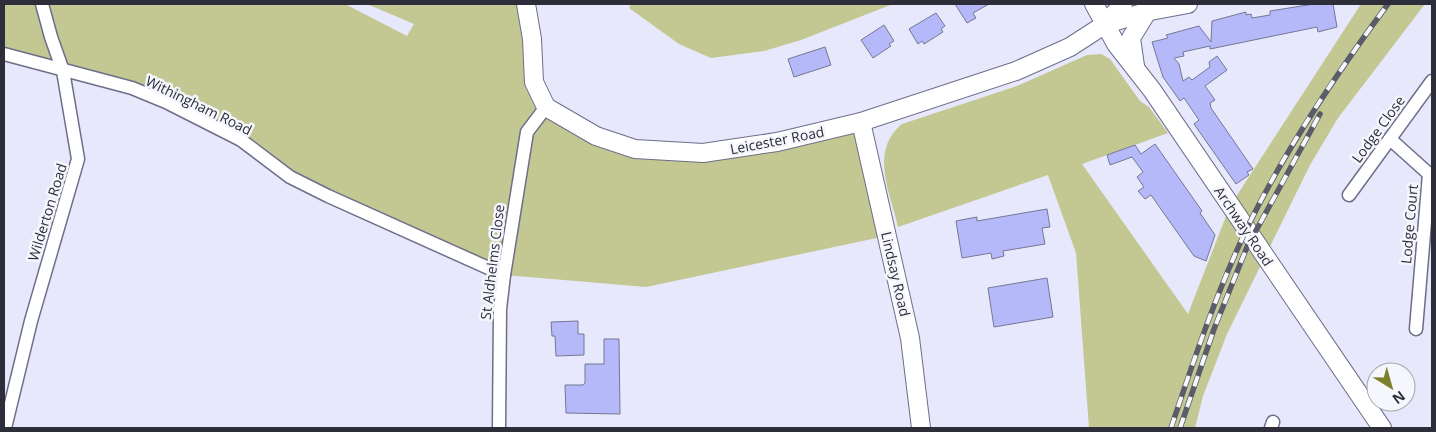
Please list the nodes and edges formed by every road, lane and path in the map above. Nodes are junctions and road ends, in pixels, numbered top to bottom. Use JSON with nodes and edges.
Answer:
{"nodes":[{"id":1,"x":42,"y":4,"type":"edge"},
{"id":2,"x":526,"y":4,"type":"edge"},
{"id":3,"x":1094,"y":4,"type":"edge"},
{"id":4,"x":1123,"y":4,"type":"edge"},
{"id":5,"x":1188,"y":4,"type":"edge"},
{"id":6,"x":1147,"y":12,"type":"junction"},
{"id":7,"x":1104,"y":25,"type":"junction"},
{"id":8,"x":4,"y":54,"type":"edge"},
{"id":9,"x":1135,"y":67,"type":"junction"},
{"id":10,"x":63,"y":71,"type":"junction"},
{"id":11,"x":1432,"y":81,"type":"edge"},
{"id":12,"x":546,"y":107,"type":"junction"},
{"id":13,"x":861,"y":122,"type":"junction"},
{"id":14,"x":1390,"y":139,"type":"junction"},
{"id":15,"x":1349,"y":195,"type":"dead end"},
{"id":16,"x":504,"y":275,"type":"junction"},
{"id":17,"x":1416,"y":329,"type":"dead end"},
{"id":18,"x":5,"y":428,"type":"edge"},
{"id":19,"x":499,"y":428,"type":"edge"},
{"id":20,"x":921,"y":428,"type":"edge"},
{"id":21,"x":1382,"y":428,"type":"edge"}],
"edges":[{"from":1,"to":10,"type":"street","name":"Wilderton Road"},
{"from":2,"to":12,"type":"street"},
{"from":3,"to":7,"type":"street","name":"Archway Road"},
{"from":4,"to":7,"type":"street"},
{"from":5,"to":6,"type":"street"},
{"from":6,"to":7,"type":"street"},
{"from":6,"to":9,"type":"street"},
{"from":7,"to":9,"type":"street","name":"Archway Road"},
{"from":7,"to":13,"type":"street","name":"Leicester Road"},
{"from":8,"to":10,"type":"street","name":"Withingham Road"},
{"from":9,"to":21,"type":"street","name":"Archway Road"},
{"from":10,"to":16,"type":"street","name":"Withingham Road"},
{"from":10,"to":18,"type":"street","name":"Wilderton Road"},
{"from":11,"to":14,"type":"street","name":"Lodge Close"},
{"from":12,"to":13,"type":"street","name":"Leicester Road"},
{"from":12,"to":16,"type":"street","name":"St Aldhelms Close"},
{"from":13,"to":20,"type":"street","name":"Lindsay Road"},
{"from":14,"to":15,"type":"street","name":"Lodge Close"},
{"from":14,"to":17,"type":"street","name":"Lodge Court"},
{"from":16,"to":19,"type":"street","name":"St Aldhelms Close"}]}
